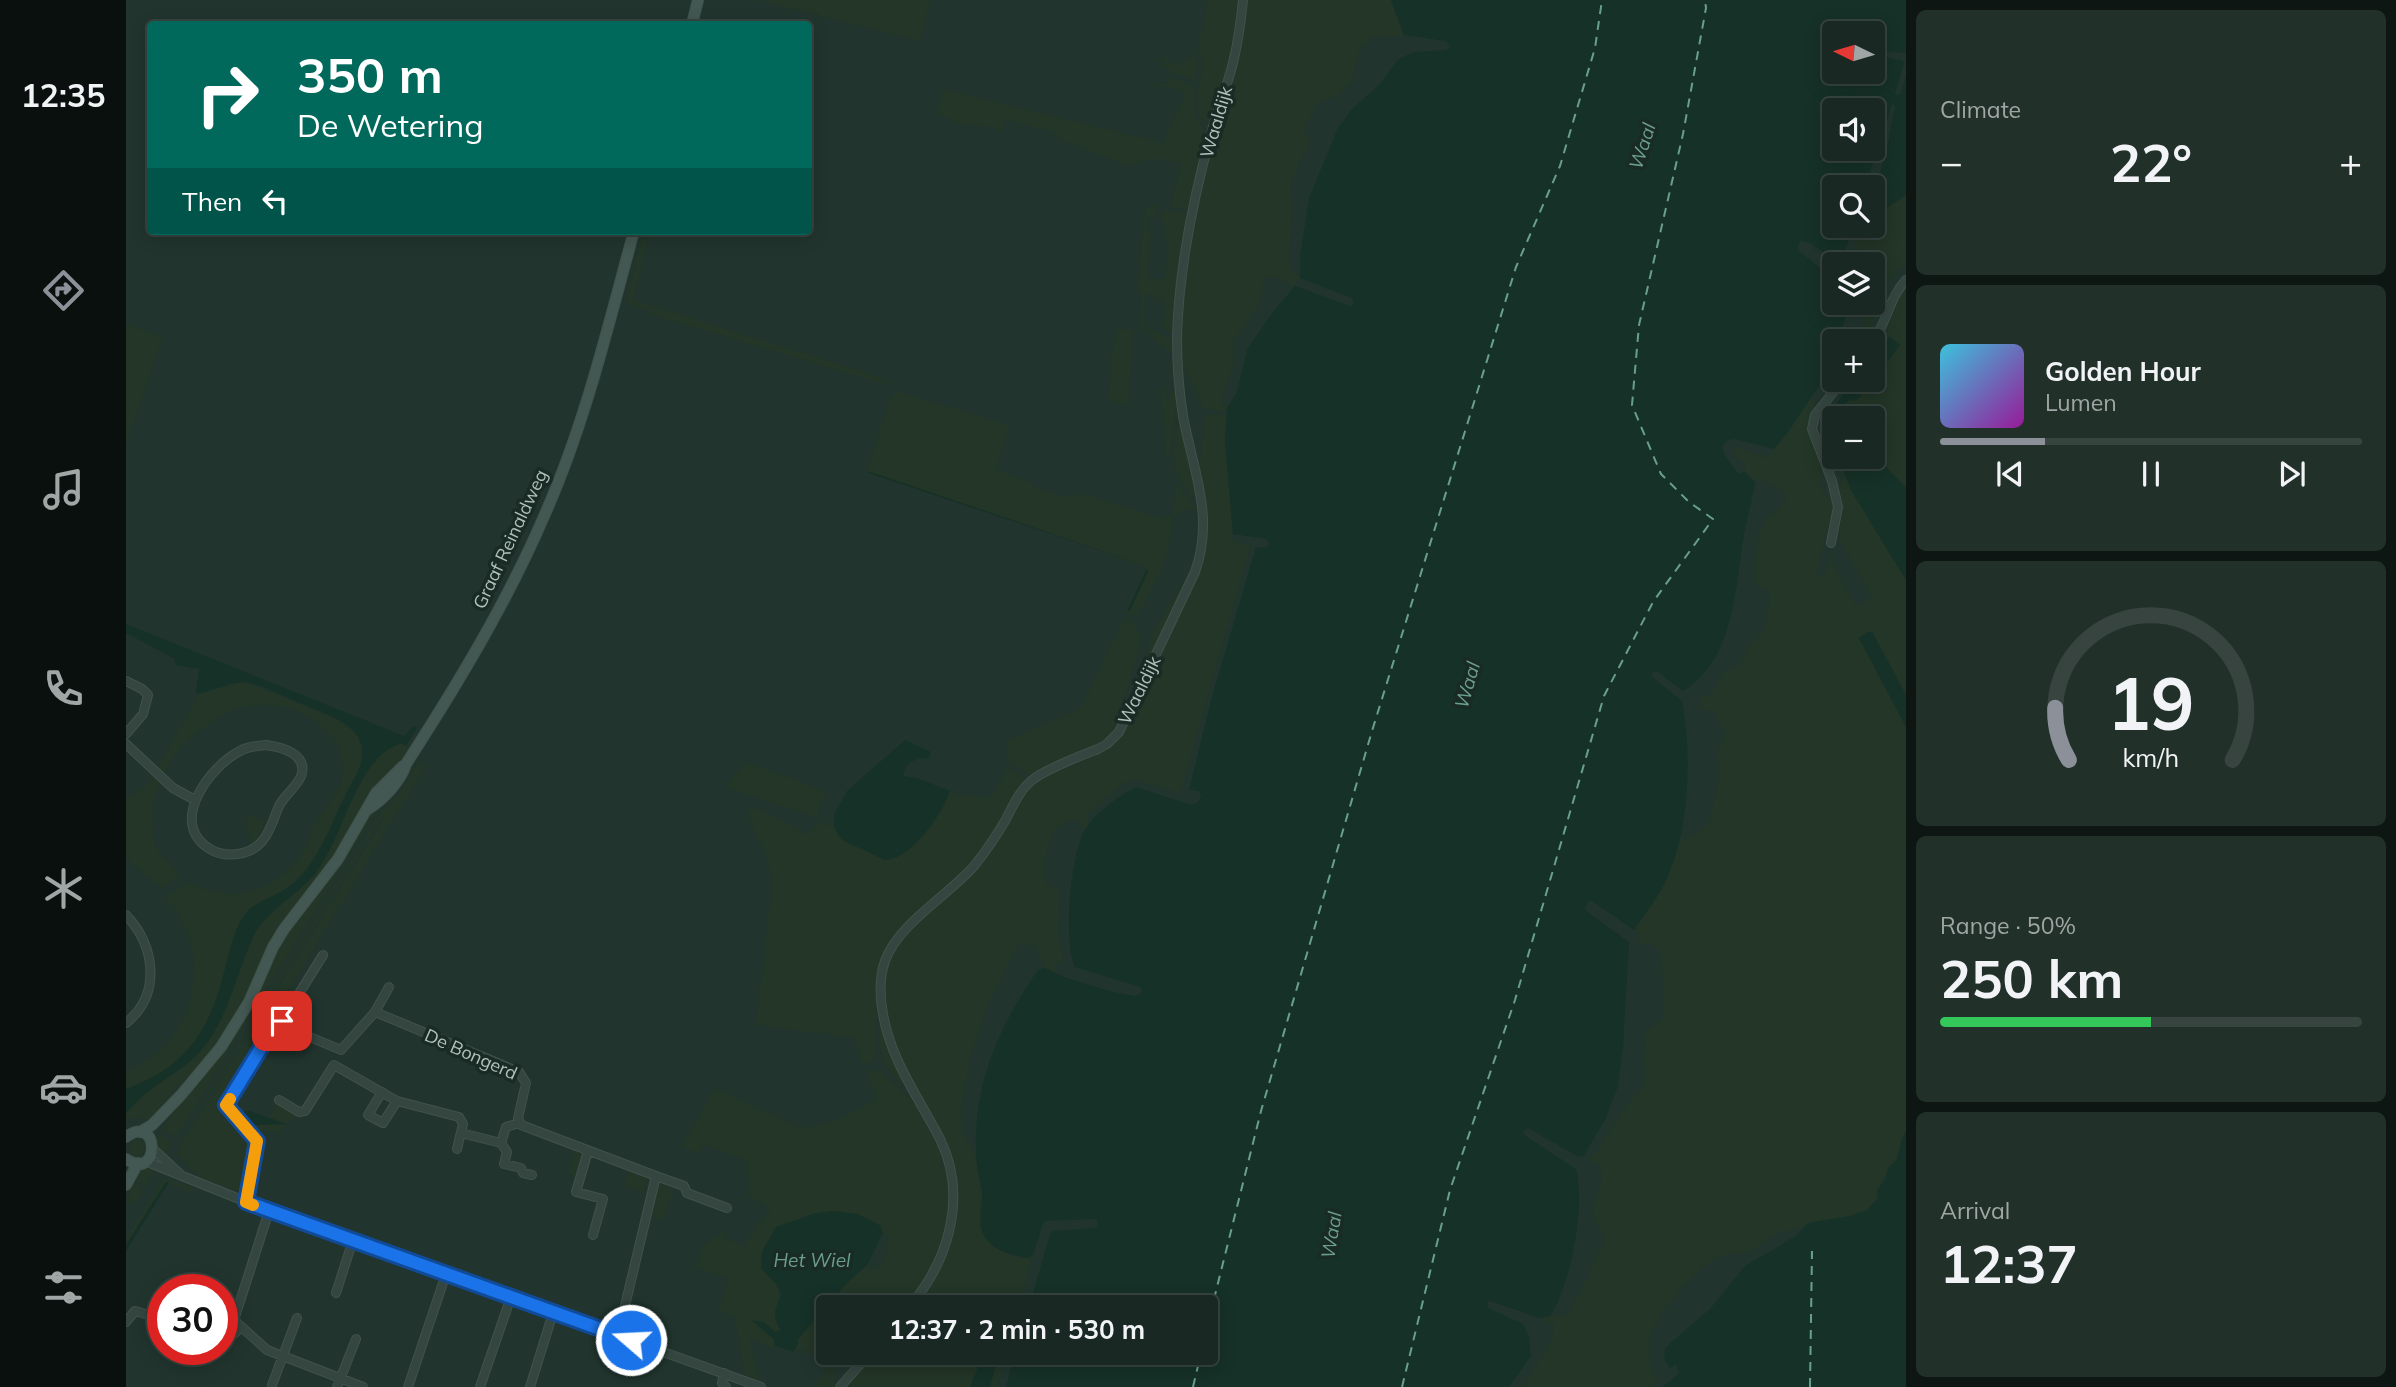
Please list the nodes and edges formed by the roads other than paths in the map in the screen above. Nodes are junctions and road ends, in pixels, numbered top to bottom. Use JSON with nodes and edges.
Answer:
{"nodes":[{"id":1,"x":698,"y":0,"type":"edge"},
{"id":2,"x":1243,"y":0,"type":"edge"},
{"id":3,"x":693,"y":21,"type":"edge"},
{"id":4,"x":633,"y":235,"type":"edge"},
{"id":5,"x":1906,"y":280,"type":"edge"},
{"id":6,"x":1882,"y":329,"type":"edge"},
{"id":7,"x":1834,"y":392,"type":"edge"},
{"id":8,"x":1831,"y":543,"type":"dead end"},
{"id":9,"x":126,"y":681,"type":"edge"},
{"id":10,"x":126,"y":734,"type":"edge"},
{"id":11,"x":126,"y":744,"type":"edge"},
{"id":12,"x":195,"y":800,"type":"junction"},
{"id":13,"x":126,"y":915,"type":"edge"},
{"id":14,"x":323,"y":955,"type":"dead end"},
{"id":15,"x":389,"y":987,"type":"dead end"},
{"id":16,"x":375,"y":1012,"type":"junction"},
{"id":17,"x":126,"y":1023,"type":"edge"},
{"id":18,"x":281,"y":1025,"type":"junction"},
{"id":19,"x":341,"y":1050,"type":"junction"},
{"id":20,"x":334,"y":1065,"type":"junction"},
{"id":21,"x":382,"y":1092,"type":"junction"},
{"id":22,"x":181,"y":1096,"type":"junction"},
{"id":23,"x":279,"y":1100,"type":"dead end"},
{"id":24,"x":397,"y":1101,"type":"junction"},
{"id":25,"x":519,"y":1123,"type":"junction"},
{"id":26,"x":140,"y":1132,"type":"junction"},
{"id":27,"x":461,"y":1133,"type":"junction"},
{"id":28,"x":126,"y":1137,"type":"edge"},
{"id":29,"x":501,"y":1143,"type":"junction"},
{"id":30,"x":152,"y":1145,"type":"junction"},
{"id":31,"x":457,"y":1149,"type":"dead end"},
{"id":32,"x":588,"y":1151,"type":"junction"},
{"id":33,"x":132,"y":1162,"type":"edge"},
{"id":34,"x":180,"y":1174,"type":"junction"},
{"id":35,"x":532,"y":1175,"type":"dead end"},
{"id":36,"x":656,"y":1176,"type":"junction"},
{"id":37,"x":126,"y":1185,"type":"edge"},
{"id":38,"x":246,"y":1202,"type":"junction"},
{"id":39,"x":727,"y":1208,"type":"dead end"},
{"id":40,"x":269,"y":1211,"type":"junction"},
{"id":41,"x":593,"y":1235,"type":"dead end"},
{"id":42,"x":352,"y":1240,"type":"junction"},
{"id":43,"x":446,"y":1274,"type":"junction"},
{"id":44,"x":336,"y":1293,"type":"dead end"},
{"id":45,"x":918,"y":1295,"type":"edge"},
{"id":46,"x":511,"y":1297,"type":"junction"},
{"id":47,"x":553,"y":1313,"type":"junction"},
{"id":48,"x":147,"y":1314,"type":"edge"},
{"id":49,"x":298,"y":1318,"type":"dead end"},
{"id":50,"x":126,"y":1322,"type":"edge"},
{"id":51,"x":241,"y":1328,"type":"junction"},
{"id":52,"x":238,"y":1330,"type":"edge"},
{"id":53,"x":618,"y":1335,"type":"junction"},
{"id":54,"x":356,"y":1339,"type":"dead end"},
{"id":55,"x":283,"y":1356,"type":"junction"},
{"id":56,"x":859,"y":1365,"type":"edge"},
{"id":57,"x":724,"y":1373,"type":"junction"},
{"id":58,"x":339,"y":1383,"type":"edge"},
{"id":59,"x":272,"y":1385,"type":"edge"},
{"id":60,"x":363,"y":1387,"type":"edge"},
{"id":61,"x":408,"y":1387,"type":"edge"},
{"id":62,"x":480,"y":1387,"type":"edge"},
{"id":63,"x":530,"y":1387,"type":"edge"},
{"id":64,"x":726,"y":1387,"type":"edge"},
{"id":65,"x":761,"y":1387,"type":"edge"},
{"id":66,"x":840,"y":1387,"type":"edge"}],
"edges":[{"from":1,"to":3,"type":"main road"},
{"from":2,"to":45,"type":"street","name":"Waaldijk"},
{"from":4,"to":22,"type":"main road","name":"Graaf Reinaldweg"},
{"from":5,"to":6,"type":"street"},
{"from":7,"to":8,"type":"street"},
{"from":9,"to":10,"type":"street"},
{"from":11,"to":12,"type":"street"},
{"from":12,"to":12,"type":"street"},
{"from":13,"to":17,"type":"street"},
{"from":14,"to":18,"type":"street"},
{"from":15,"to":16,"type":"street"},
{"from":16,"to":19,"type":"street"},
{"from":16,"to":25,"type":"street","name":"De Bongerd"},
{"from":18,"to":19,"type":"street"},
{"from":18,"to":38,"type":"street"},
{"from":19,"to":20,"type":"street"},
{"from":20,"to":21,"type":"street"},
{"from":20,"to":23,"type":"street"},
{"from":21,"to":24,"type":"street"},
{"from":21,"to":24,"type":"street"},
{"from":22,"to":26,"type":"main road","name":"Graaf Reinaldweg"},
{"from":22,"to":30,"type":"main road","name":"Graaf Reinaldweg"},
{"from":24,"to":27,"type":"street"},
{"from":25,"to":29,"type":"street"},
{"from":25,"to":32,"type":"street"},
{"from":26,"to":28,"type":"main road","name":"Graaf Reinaldweg"},
{"from":26,"to":30,"type":"main road"},
{"from":27,"to":29,"type":"street"},
{"from":27,"to":31,"type":"street"},
{"from":29,"to":35,"type":"street"},
{"from":30,"to":33,"type":"main road","name":"Graaf Reinaldweg"},
{"from":30,"to":34,"type":"street"},
{"from":32,"to":36,"type":"street"},
{"from":32,"to":41,"type":"street"},
{"from":33,"to":34,"type":"street"},
{"from":33,"to":37,"type":"main road"},
{"from":34,"to":38,"type":"street"},
{"from":36,"to":39,"type":"street"},
{"from":36,"to":53,"type":"street"},
{"from":38,"to":40,"type":"street"},
{"from":40,"to":42,"type":"street"},
{"from":40,"to":51,"type":"street"},
{"from":42,"to":43,"type":"street"},
{"from":42,"to":44,"type":"street"},
{"from":43,"to":46,"type":"street"},
{"from":43,"to":61,"type":"street"},
{"from":46,"to":47,"type":"street"},
{"from":46,"to":62,"type":"street"},
{"from":47,"to":53,"type":"street"},
{"from":47,"to":63,"type":"street"},
{"from":48,"to":50,"type":"street"},
{"from":49,"to":55,"type":"street"},
{"from":51,"to":52,"type":"street"},
{"from":51,"to":55,"type":"street"},
{"from":53,"to":57,"type":"street"},
{"from":54,"to":58,"type":"street"},
{"from":55,"to":58,"type":"street"},
{"from":55,"to":59,"type":"street"},
{"from":56,"to":66,"type":"street"},
{"from":57,"to":64,"type":"street"},
{"from":57,"to":65,"type":"street"},
{"from":58,"to":60,"type":"street"}]}
